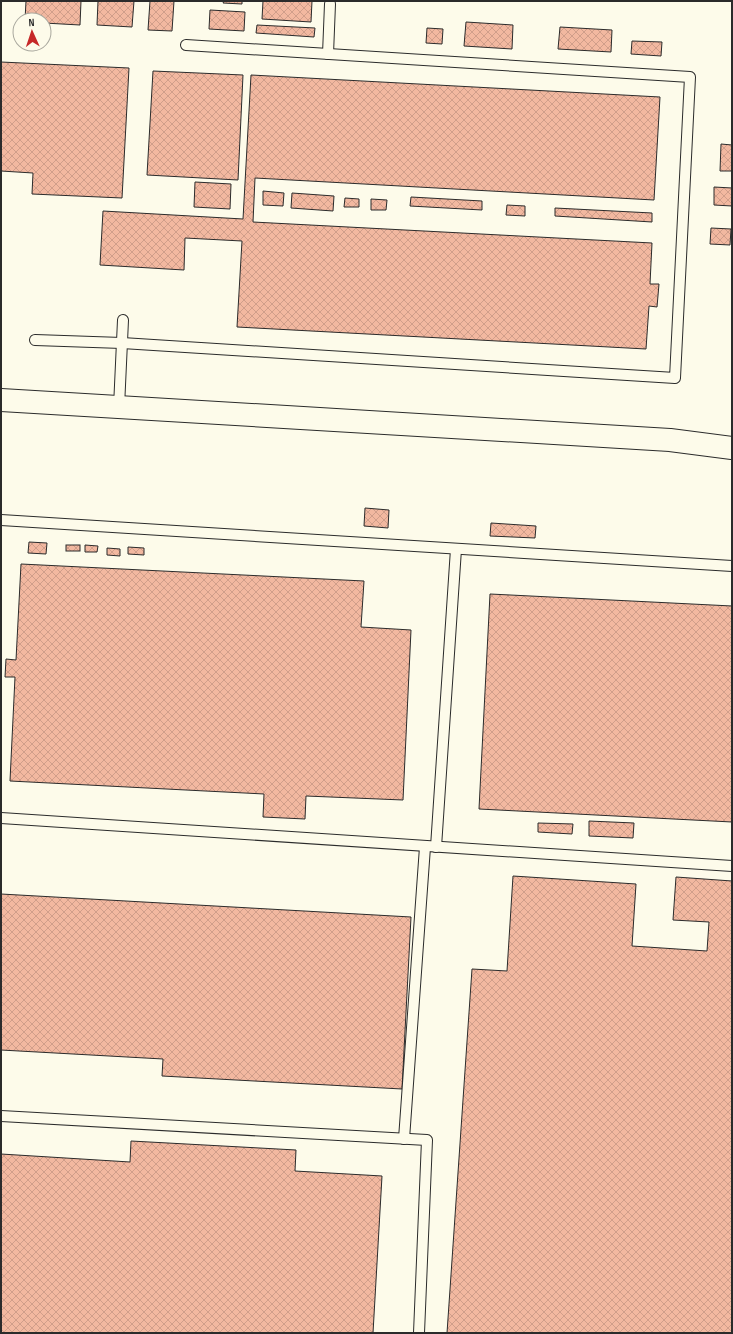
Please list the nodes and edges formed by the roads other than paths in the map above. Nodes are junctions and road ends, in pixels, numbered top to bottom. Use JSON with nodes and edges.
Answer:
{"nodes":[{"id":1,"x":330,"y":4,"type":"dead end"},
{"id":2,"x":186,"y":45,"type":"dead end"},
{"id":3,"x":328,"y":54,"type":"junction"},
{"id":4,"x":123,"y":320,"type":"dead end"},
{"id":5,"x":35,"y":340,"type":"dead end"},
{"id":6,"x":122,"y":343,"type":"junction"},
{"id":7,"x":1,"y":400,"type":"edge"},
{"id":8,"x":120,"y":407,"type":"junction"},
{"id":9,"x":732,"y":448,"type":"edge"},
{"id":10,"x":1,"y":520,"type":"edge"},
{"id":11,"x":456,"y":549,"type":"junction"},
{"id":12,"x":732,"y":566,"type":"edge"},
{"id":13,"x":1,"y":818,"type":"edge"},
{"id":14,"x":425,"y":847,"type":"junction"},
{"id":15,"x":436,"y":847,"type":"junction"},
{"id":16,"x":732,"y":866,"type":"edge"},
{"id":17,"x":1,"y":1116,"type":"edge"},
{"id":18,"x":404,"y":1139,"type":"junction"},
{"id":19,"x":419,"y":1333,"type":"edge"}],
"edges":[{"from":1,"to":3,"type":"lane"},
{"from":2,"to":3,"type":"lane"},
{"from":3,"to":6,"type":"lane"},
{"from":4,"to":6,"type":"lane"},
{"from":5,"to":6,"type":"lane"},
{"from":6,"to":8,"type":"lane"},
{"from":7,"to":8,"type":"street"},
{"from":8,"to":9,"type":"street"},
{"from":10,"to":11,"type":"lane"},
{"from":11,"to":12,"type":"lane"},
{"from":11,"to":15,"type":"lane"},
{"from":13,"to":14,"type":"lane"},
{"from":14,"to":15,"type":"lane"},
{"from":14,"to":18,"type":"lane"},
{"from":15,"to":16,"type":"lane"},
{"from":17,"to":18,"type":"lane"},
{"from":18,"to":19,"type":"lane"}]}
